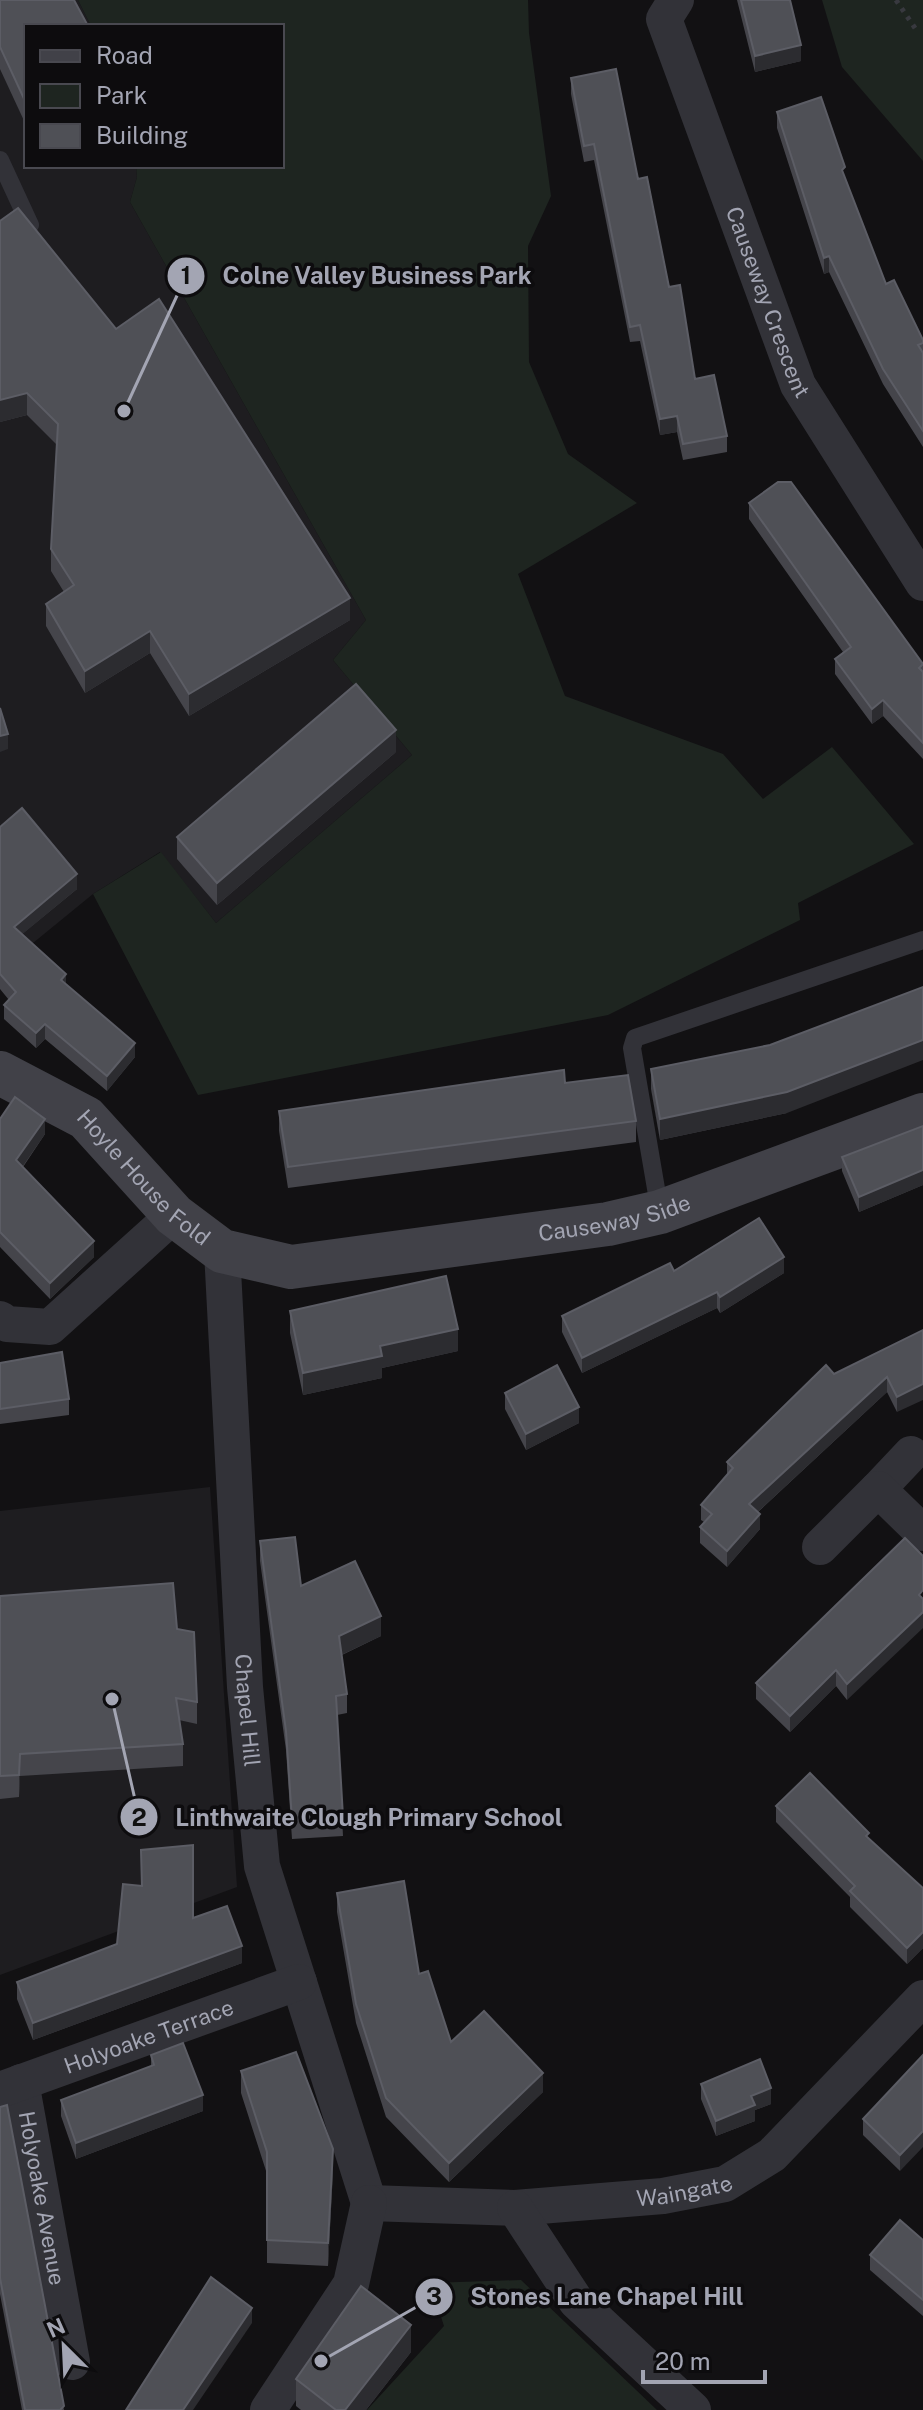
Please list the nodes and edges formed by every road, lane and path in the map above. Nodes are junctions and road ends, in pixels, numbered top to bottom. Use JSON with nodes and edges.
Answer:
{"nodes":[{"id":1,"x":676,"y":0,"type":"edge"},
{"id":2,"x":896,"y":0,"type":"edge"},
{"id":3,"x":917,"y":31,"type":"dead end"},
{"id":4,"x":0,"y":160,"type":"edge"},
{"id":5,"x":30,"y":225,"type":"edge"},
{"id":6,"x":923,"y":583,"type":"edge"},
{"id":7,"x":923,"y":940,"type":"edge"},
{"id":8,"x":0,"y":1073,"type":"edge"},
{"id":9,"x":923,"y":1115,"type":"edge"},
{"id":10,"x":660,"y":1212,"type":"junction"},
{"id":11,"x":174,"y":1215,"type":"junction"},
{"id":12,"x":222,"y":1251,"type":"junction"},
{"id":13,"x":291,"y":1267,"type":"joint"},
{"id":14,"x":0,"y":1319,"type":"edge"},
{"id":15,"x":911,"y":1454,"type":"dead end"},
{"id":16,"x":878,"y":1489,"type":"junction"},
{"id":17,"x":923,"y":1533,"type":"edge"},
{"id":18,"x":820,"y":1547,"type":"dead end"},
{"id":19,"x":299,"y":1982,"type":"junction"},
{"id":20,"x":923,"y":1998,"type":"edge"},
{"id":21,"x":10,"y":2086,"type":"edge"},
{"id":22,"x":369,"y":2203,"type":"junction"},
{"id":23,"x":515,"y":2208,"type":"junction"},
{"id":24,"x":72,"y":2362,"type":"dead end"},
{"id":25,"x":268,"y":2410,"type":"edge"},
{"id":26,"x":693,"y":2410,"type":"edge"}],
"edges":[{"from":1,"to":6,"type":"street","name":"Causeway Crescent"},
{"from":2,"to":3,"type":"path"},
{"from":4,"to":5,"type":"lane"},
{"from":7,"to":10,"type":"lane"},
{"from":8,"to":11,"type":"street","name":"Hoyle House Fold"},
{"from":9,"to":10,"type":"street","name":"Causeway Side"},
{"from":10,"to":13,"type":"street","name":"Causeway Side"},
{"from":11,"to":12,"type":"street","name":"Hoyle House Fold"},
{"from":11,"to":14,"type":"street"},
{"from":12,"to":13,"type":"street","name":"Hoyle House Fold"},
{"from":12,"to":19,"type":"street","name":"Chapel Hill"},
{"from":15,"to":16,"type":"street"},
{"from":16,"to":17,"type":"street"},
{"from":16,"to":18,"type":"street"},
{"from":19,"to":21,"type":"street","name":"Holyoake Terrace"},
{"from":19,"to":22,"type":"street","name":"Chapel Hill"},
{"from":20,"to":23,"type":"street","name":"Waingate"},
{"from":21,"to":24,"type":"street","name":"Holyoake Avenue"},
{"from":22,"to":23,"type":"street","name":"Waingate"},
{"from":22,"to":25,"type":"street"},
{"from":23,"to":26,"type":"street"}]}
